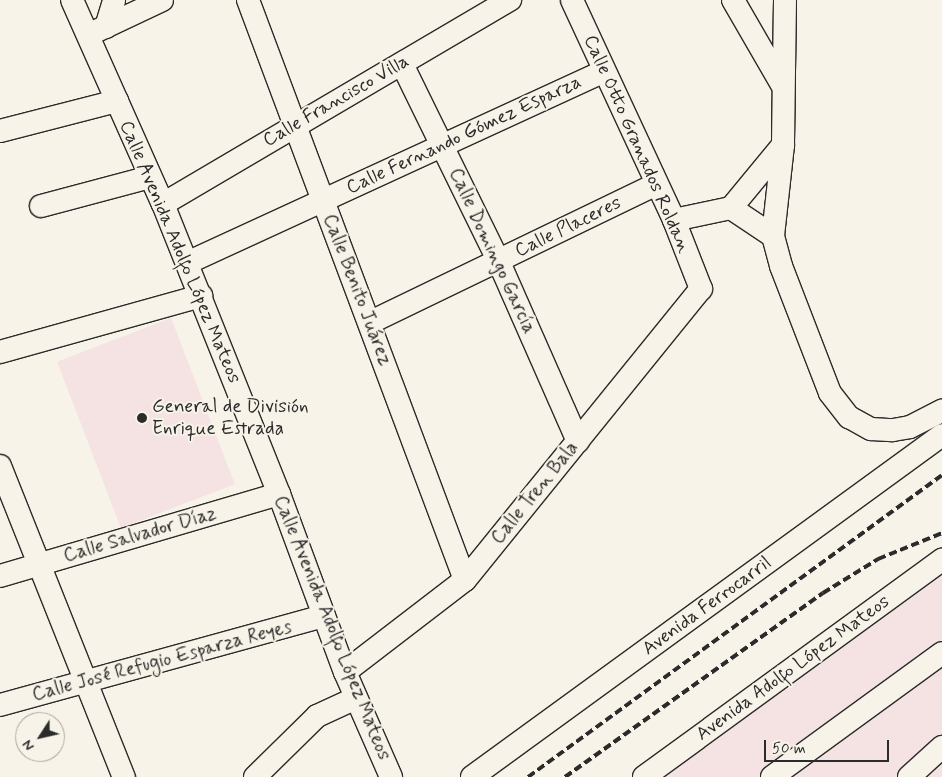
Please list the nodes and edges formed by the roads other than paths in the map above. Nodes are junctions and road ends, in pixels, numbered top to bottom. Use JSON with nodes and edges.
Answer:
{"nodes":[{"id":1,"x":72,"y":0,"type":"edge"},
{"id":2,"x":114,"y":0,"type":"edge"},
{"id":3,"x":162,"y":0,"type":"edge"},
{"id":4,"x":248,"y":0,"type":"edge"},
{"id":5,"x":510,"y":0,"type":"edge"},
{"id":6,"x":572,"y":0,"type":"edge"},
{"id":7,"x":733,"y":0,"type":"edge"},
{"id":8,"x":784,"y":0,"type":"edge"},
{"id":9,"x":97,"y":31,"type":"junction"},
{"id":10,"x":402,"y":64,"type":"junction"},
{"id":11,"x":604,"y":71,"type":"junction"},
{"id":12,"x":783,"y":88,"type":"junction"},
{"id":13,"x":117,"y":101,"type":"junction"},
{"id":14,"x":293,"y":125,"type":"junction"},
{"id":15,"x":0,"y":131,"type":"edge"},
{"id":16,"x":783,"y":145,"type":"junction"},
{"id":17,"x":442,"y":146,"type":"junction"},
{"id":18,"x":150,"y":177,"type":"junction"},
{"id":19,"x":656,"y":184,"type":"junction"},
{"id":20,"x":321,"y":200,"type":"junction"},
{"id":21,"x":163,"y":204,"type":"junction"},
{"id":22,"x":41,"y":206,"type":"dead end"},
{"id":23,"x":731,"y":208,"type":"junction"},
{"id":24,"x":674,"y":220,"type":"junction"},
{"id":25,"x":773,"y":236,"type":"junction"},
{"id":26,"x":498,"y":260,"type":"junction"},
{"id":27,"x":187,"y":263,"type":"junction"},
{"id":28,"x":702,"y":289,"type":"joint"},
{"id":29,"x":201,"y":296,"type":"junction"},
{"id":30,"x":371,"y":322,"type":"junction"},
{"id":31,"x":0,"y":352,"type":"edge"},
{"id":32,"x":942,"y":412,"type":"edge"},
{"id":33,"x":942,"y":435,"type":"edge"},
{"id":34,"x":578,"y":441,"type":"junction"},
{"id":35,"x":0,"y":466,"type":"edge"},
{"id":36,"x":279,"y":494,"type":"junction"},
{"id":37,"x":942,"y":560,"type":"edge"},
{"id":38,"x":42,"y":564,"type":"junction"},
{"id":39,"x":0,"y":576,"type":"edge"},
{"id":40,"x":465,"y":580,"type":"junction"},
{"id":41,"x":324,"y":616,"type":"junction"},
{"id":42,"x":942,"y":653,"type":"edge"},
{"id":43,"x":345,"y":672,"type":"junction"},
{"id":44,"x":88,"y":683,"type":"junction"},
{"id":45,"x":356,"y":698,"type":"junction"},
{"id":46,"x":0,"y":705,"type":"edge"},
{"id":47,"x":942,"y":747,"type":"edge"},
{"id":48,"x":124,"y":777,"type":"edge"},
{"id":49,"x":255,"y":777,"type":"edge"},
{"id":50,"x":391,"y":777,"type":"edge"},
{"id":51,"x":472,"y":777,"type":"edge"},
{"id":52,"x":644,"y":777,"type":"edge"},
{"id":53,"x":772,"y":777,"type":"edge"},
{"id":54,"x":909,"y":777,"type":"edge"}],
"edges":[{"from":1,"to":9,"type":"street"},
{"from":2,"to":9,"type":"street"},
{"from":3,"to":9,"type":"street"},
{"from":4,"to":14,"type":"street","name":"Calle Benito Juárez"},
{"from":5,"to":10,"type":"street","name":"Calle Francisco Villa"},
{"from":6,"to":11,"type":"street","name":"Calle Otto Granados Roldan"},
{"from":7,"to":12,"type":"street"},
{"from":8,"to":12,"type":"street"},
{"from":9,"to":13,"type":"street","name":"Calle Avenida Adolfo López Mateos"},
{"from":10,"to":14,"type":"street","name":"Calle Francisco Villa"},
{"from":10,"to":17,"type":"street","name":"Calle Domingo García"},
{"from":11,"to":17,"type":"street","name":"Calle Fernando Gómez Esparza"},
{"from":11,"to":19,"type":"street","name":"Calle Otto Granados Roldan"},
{"from":12,"to":16,"type":"street"},
{"from":13,"to":15,"type":"street"},
{"from":13,"to":18,"type":"street","name":"Calle Avenida Adolfo López Mateos"},
{"from":14,"to":20,"type":"street","name":"Calle Benito Juárez"},
{"from":14,"to":21,"type":"street","name":"Calle Francisco Villa"},
{"from":16,"to":23,"type":"street"},
{"from":16,"to":25,"type":"street"},
{"from":17,"to":20,"type":"street","name":"Calle Fernando Gómez Esparza"},
{"from":17,"to":26,"type":"street","name":"Calle Domingo García"},
{"from":18,"to":21,"type":"street","name":"Calle Avenida Adolfo López Mateos"},
{"from":18,"to":22,"type":"street"},
{"from":19,"to":24,"type":"street","name":"Calle Otto Granados Roldan"},
{"from":19,"to":26,"type":"street","name":"Calle Placeres"},
{"from":20,"to":27,"type":"street","name":"Calle Fernando Gómez Esparza"},
{"from":20,"to":30,"type":"street","name":"Calle Benito Juárez"},
{"from":21,"to":27,"type":"street","name":"Calle Avenida Adolfo López Mateos"},
{"from":23,"to":24,"type":"street"},
{"from":23,"to":25,"type":"street"},
{"from":24,"to":28,"type":"street","name":"Calle Otto Granados Roldan"},
{"from":25,"to":32,"type":"street"},
{"from":26,"to":30,"type":"street","name":"Calle Placeres"},
{"from":26,"to":34,"type":"street","name":"Calle Domingo García"},
{"from":27,"to":29,"type":"street","name":"Calle Avenida Adolfo López Mateos"},
{"from":28,"to":34,"type":"street","name":"Calle Tren Bala"},
{"from":29,"to":31,"type":"street"},
{"from":29,"to":36,"type":"street","name":"Calle Avenida Adolfo López Mateos"},
{"from":30,"to":40,"type":"street","name":"Calle Benito Juárez"},
{"from":33,"to":51,"type":"street","name":"Avenida Ferrocarril"},
{"from":34,"to":40,"type":"street","name":"Calle Tren Bala"},
{"from":35,"to":38,"type":"street"},
{"from":36,"to":38,"type":"street","name":"Calle Salvador Díaz"},
{"from":36,"to":41,"type":"street","name":"Calle Avenida Adolfo López Mateos"},
{"from":37,"to":52,"type":"street","name":"Avenida Adolfo López Mateos"},
{"from":38,"to":39,"type":"street","name":"Calle Salvador Díaz"},
{"from":38,"to":44,"type":"street"},
{"from":40,"to":43,"type":"street","name":"Calle Tren Bala"},
{"from":41,"to":43,"type":"street","name":"Calle Avenida Adolfo López Mateos"},
{"from":41,"to":44,"type":"street","name":"Calle José Refugio Esparza Reyes"},
{"from":42,"to":53,"type":"street"},
{"from":43,"to":45,"type":"street","name":"Calle Avenida Adolfo López Mateos"},
{"from":44,"to":46,"type":"street","name":"Calle José Refugio Esparza Reyes"},
{"from":44,"to":48,"type":"street"},
{"from":45,"to":49,"type":"street"},
{"from":45,"to":50,"type":"street","name":"Calle Avenida Adolfo López Mateos"},
{"from":47,"to":54,"type":"street"}]}
